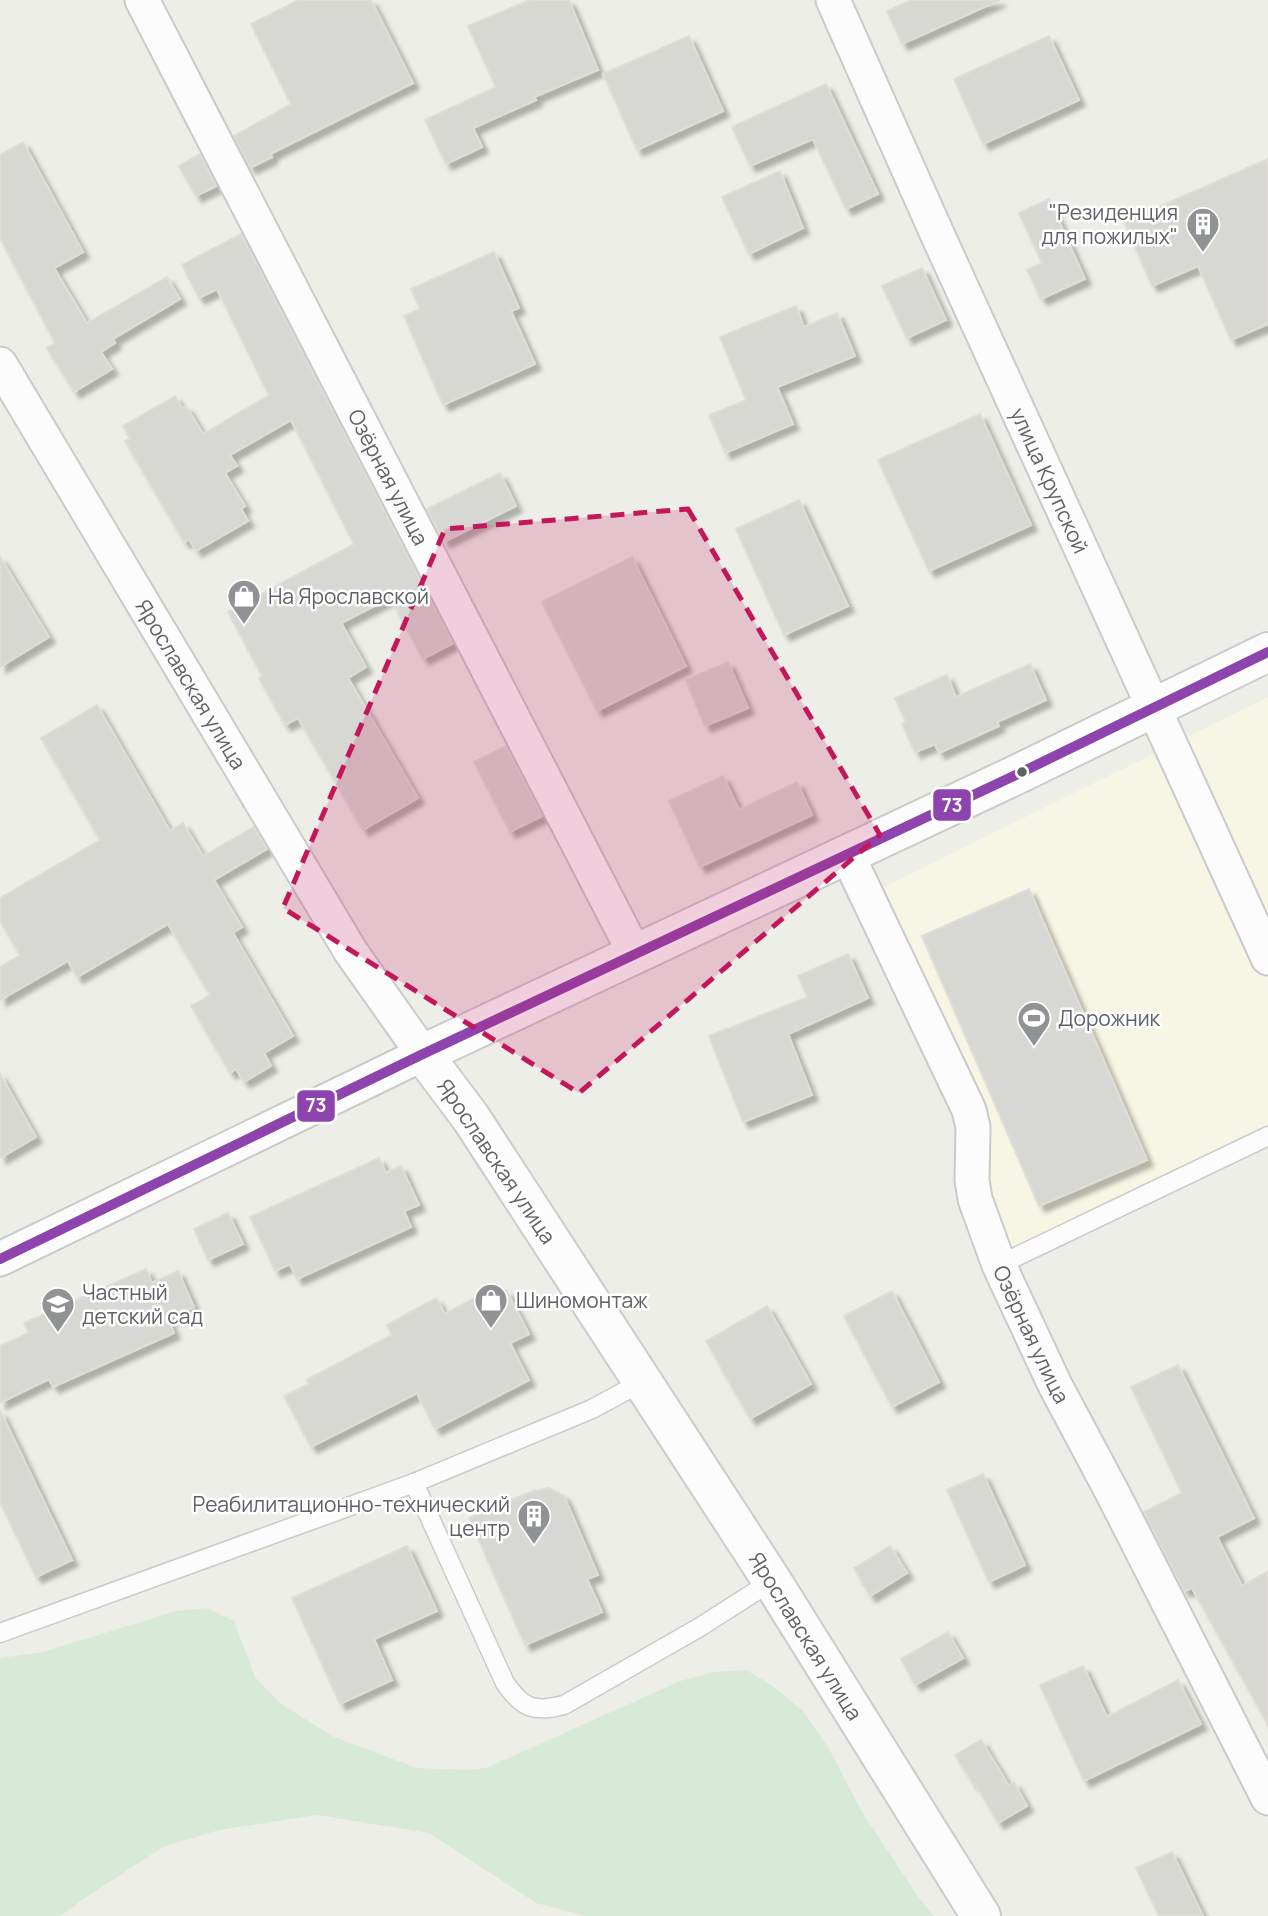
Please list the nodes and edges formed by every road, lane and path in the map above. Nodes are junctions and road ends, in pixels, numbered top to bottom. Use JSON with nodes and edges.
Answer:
{"nodes":[{"id":1,"x":142,"y":0,"type":"edge"},
{"id":2,"x":833,"y":0,"type":"edge"},
{"id":3,"x":0,"y":364,"type":"edge"},
{"id":4,"x":1268,"y":652,"type":"edge"},
{"id":5,"x":1154,"y":707,"type":"junction"},
{"id":6,"x":847,"y":853,"type":"junction"},
{"id":7,"x":635,"y":954,"type":"junction"},
{"id":8,"x":1268,"y":958,"type":"edge"},
{"id":9,"x":423,"y":1054,"type":"junction"},
{"id":10,"x":1268,"y":1136,"type":"edge"},
{"id":11,"x":0,"y":1259,"type":"edge"},
{"id":12,"x":999,"y":1265,"type":"junction"},
{"id":13,"x":642,"y":1382,"type":"junction"},
{"id":14,"x":414,"y":1483,"type":"junction"},
{"id":15,"x":772,"y":1581,"type":"junction"},
{"id":16,"x":0,"y":1633,"type":"edge"},
{"id":17,"x":1268,"y":1798,"type":"edge"},
{"id":18,"x":981,"y":1916,"type":"edge"}],
"edges":[{"from":1,"to":7,"type":"street","name":"Озёрная улица"},
{"from":2,"to":5,"type":"street","name":"улица Крупской"},
{"from":3,"to":9,"type":"street","name":"Ярославская улица"},
{"from":4,"to":5,"type":"main road"},
{"from":5,"to":6,"type":"main road"},
{"from":5,"to":8,"type":"street","name":"улица Крупской"},
{"from":6,"to":7,"type":"main road"},
{"from":6,"to":12,"type":"street","name":"Озёрная улица"},
{"from":7,"to":9,"type":"main road"},
{"from":9,"to":11,"type":"street"},
{"from":9,"to":13,"type":"main road","name":"Ярославская улица"},
{"from":10,"to":12,"type":"lane"},
{"from":12,"to":17,"type":"street","name":"Озёрная улица"},
{"from":13,"to":14,"type":"lane"},
{"from":13,"to":15,"type":"main road","name":"Ярославская улица"},
{"from":14,"to":15,"type":"lane"},
{"from":14,"to":16,"type":"lane"},
{"from":15,"to":18,"type":"main road","name":"Ярославская улица"}]}
